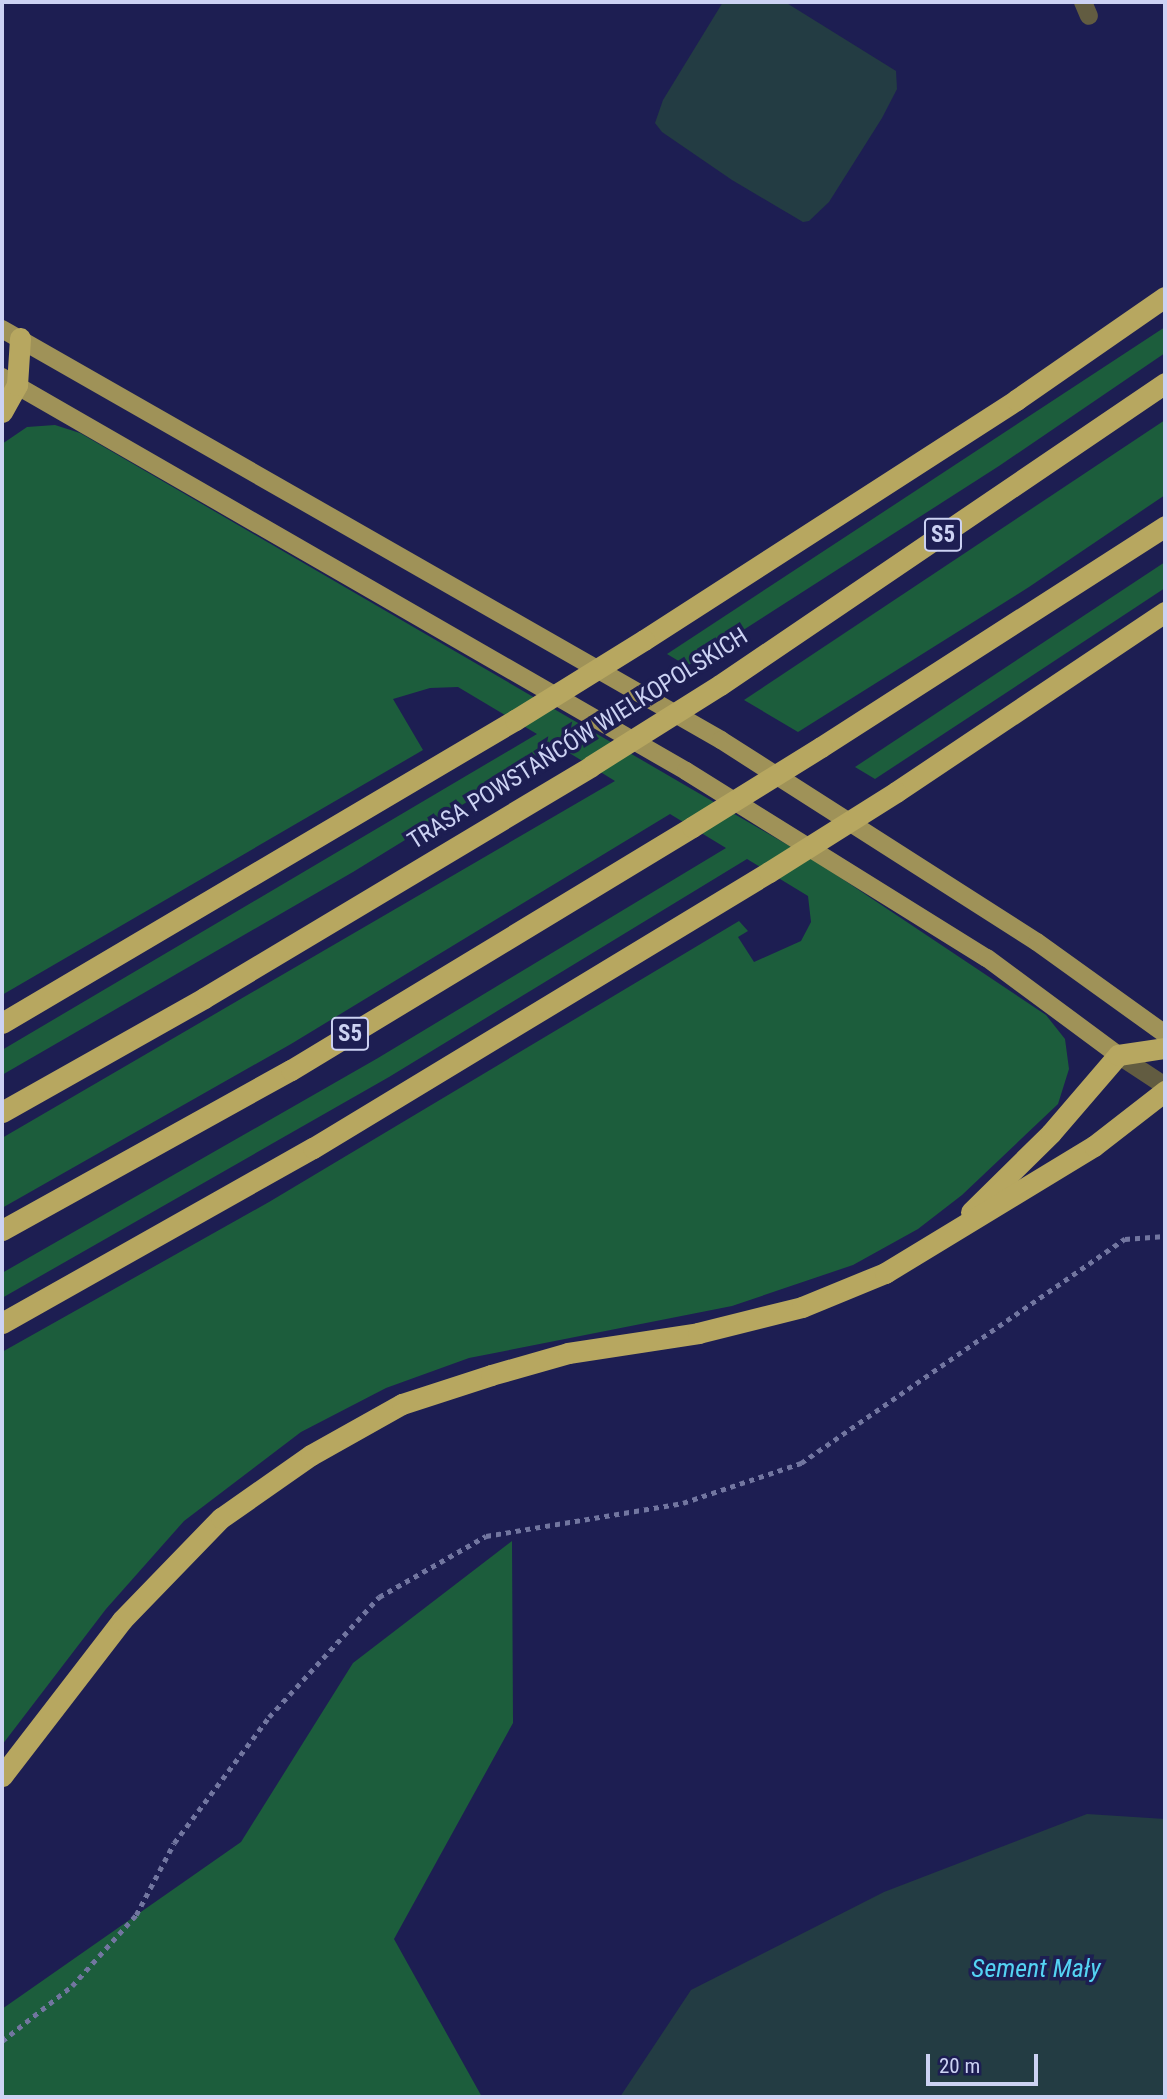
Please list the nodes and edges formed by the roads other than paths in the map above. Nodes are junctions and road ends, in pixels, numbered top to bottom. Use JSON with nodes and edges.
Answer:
{"nodes":[{"id":1,"x":1165,"y":297,"type":"edge"},
{"id":2,"x":8,"y":338,"type":"edge"},
{"id":3,"x":9,"y":381,"type":"edge"},
{"id":4,"x":1165,"y":383,"type":"edge"},
{"id":5,"x":2,"y":412,"type":"edge"},
{"id":6,"x":1165,"y":526,"type":"edge"},
{"id":7,"x":1165,"y":612,"type":"edge"},
{"id":8,"x":2,"y":1023,"type":"edge"},
{"id":9,"x":1165,"y":1034,"type":"edge"},
{"id":10,"x":1165,"y":1048,"type":"edge"},
{"id":11,"x":1118,"y":1055,"type":"junction"},
{"id":12,"x":1165,"y":1088,"type":"edge"},
{"id":13,"x":2,"y":1112,"type":"edge"},
{"id":14,"x":2,"y":1230,"type":"edge"},
{"id":15,"x":944,"y":1238,"type":"junction"},
{"id":16,"x":2,"y":1323,"type":"edge"},
{"id":17,"x":2,"y":1776,"type":"edge"}],
"edges":[{"from":1,"to":8,"type":"highway","bridge":true},
{"from":2,"to":3,"type":"highway"},
{"from":2,"to":9,"type":"main road"},
{"from":3,"to":5,"type":"highway"},
{"from":3,"to":11,"type":"main road"},
{"from":4,"to":13,"type":"highway","name":"TRASA POWSTAŃCÓW WIELKOPOLSKICH","number":"S5","bridge":true},
{"from":6,"to":14,"type":"highway","number":"S5","bridge":true},
{"from":7,"to":16,"type":"highway","bridge":true},
{"from":10,"to":11,"type":"highway"},
{"from":11,"to":12,"type":"street"},
{"from":11,"to":15,"type":"highway"},
{"from":12,"to":15,"type":"highway"},
{"from":15,"to":17,"type":"highway"}]}
